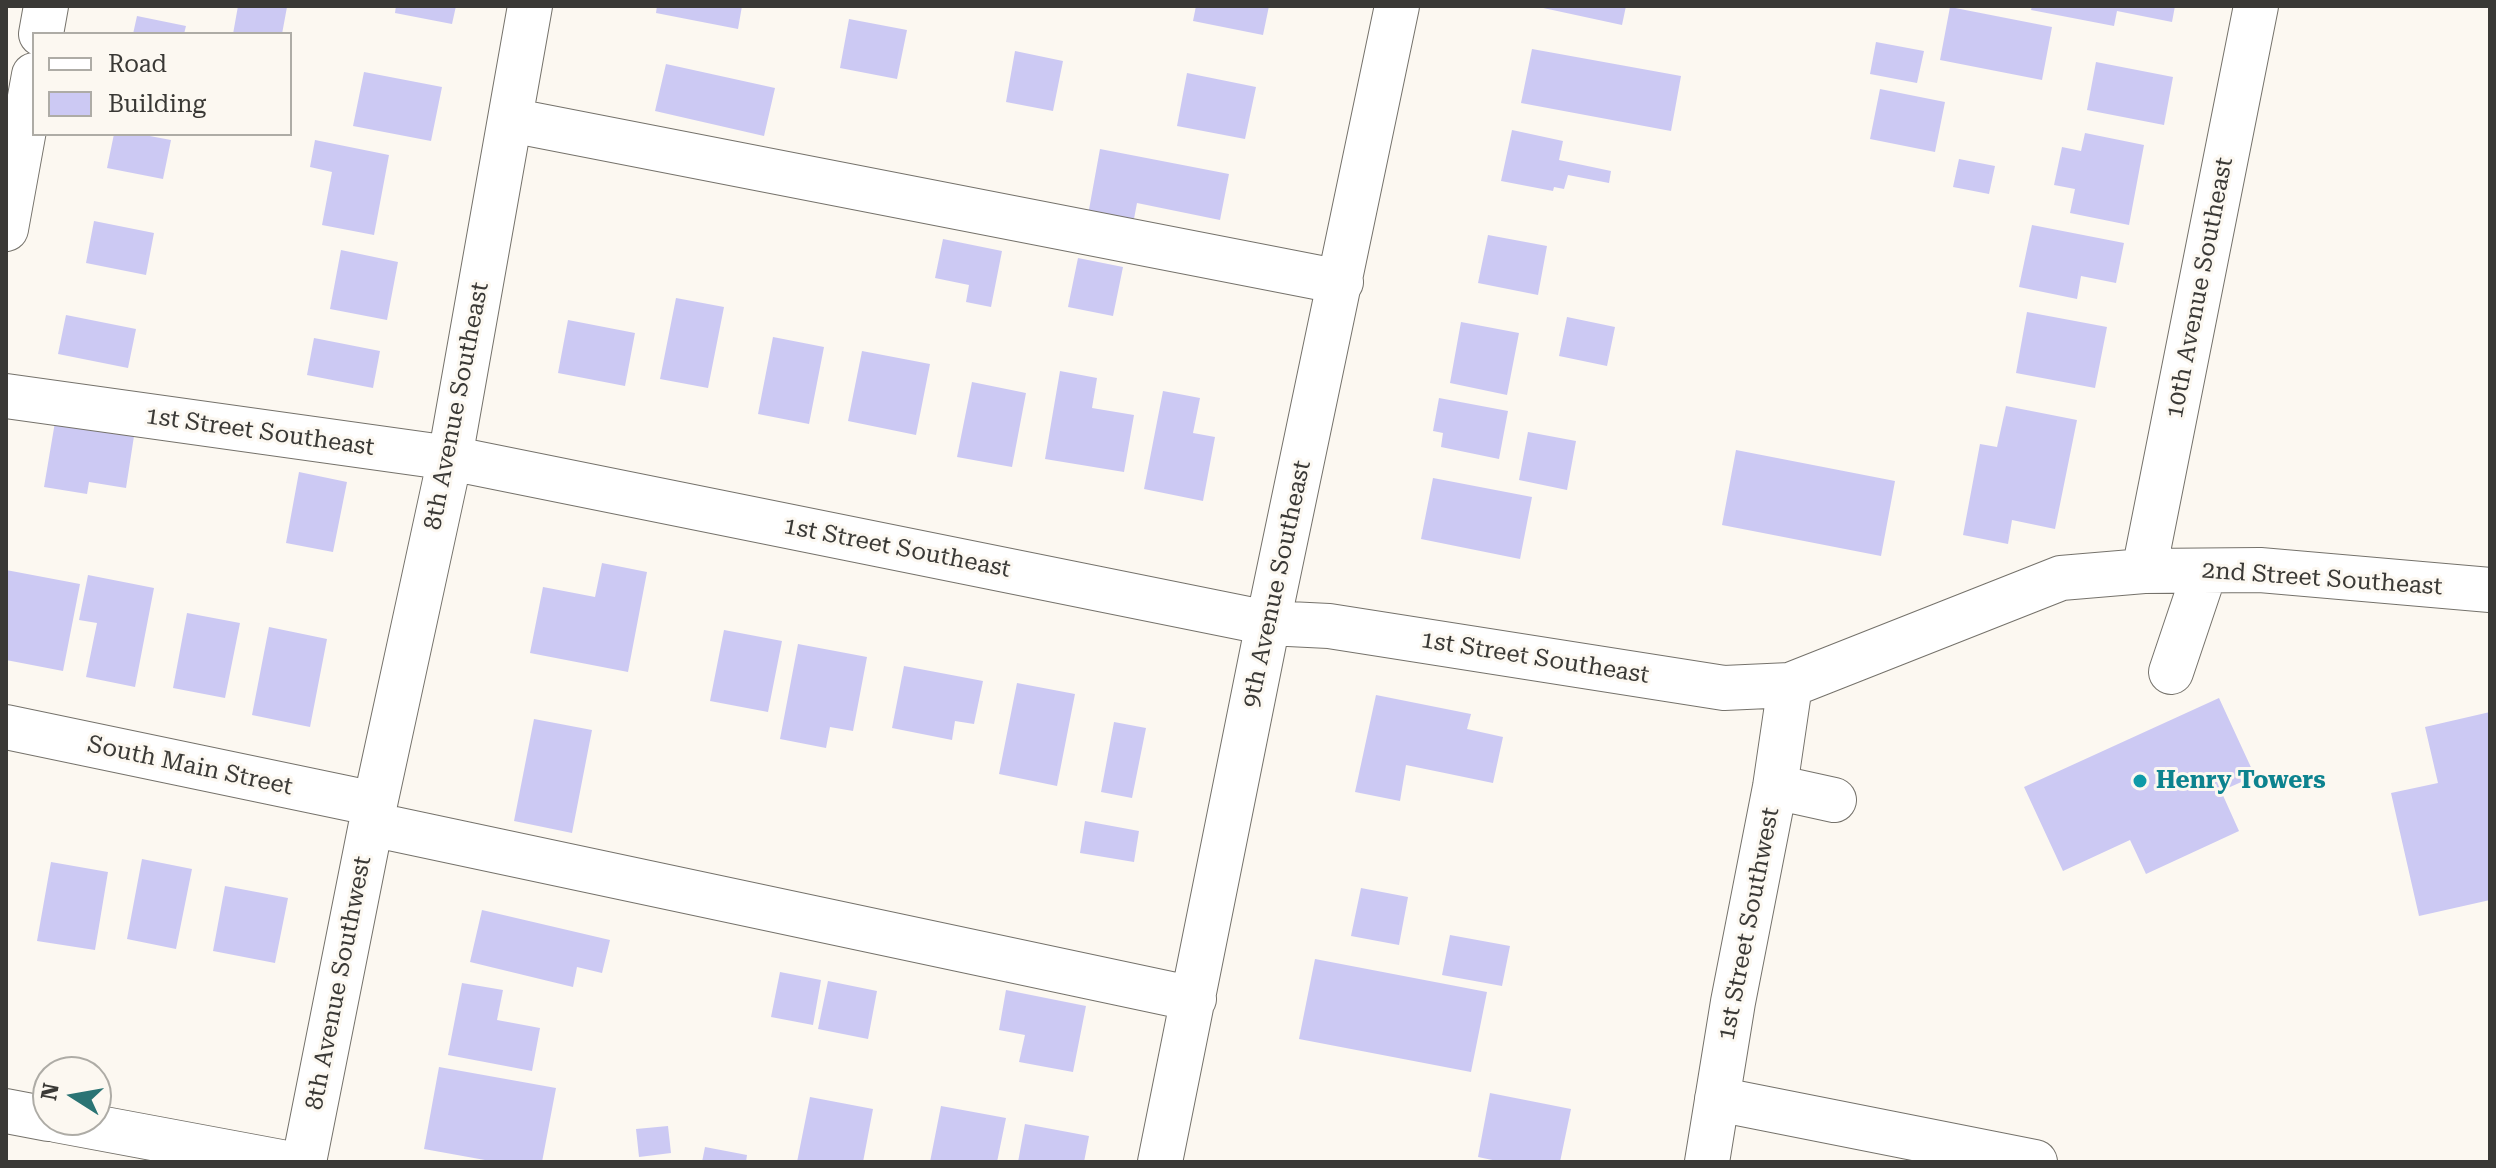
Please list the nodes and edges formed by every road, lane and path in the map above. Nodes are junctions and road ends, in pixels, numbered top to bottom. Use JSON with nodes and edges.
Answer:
{"nodes":[{"id":1,"x":46,"y":6,"type":"edge"},
{"id":2,"x":530,"y":6,"type":"edge"},
{"id":3,"x":1397,"y":6,"type":"edge"},
{"id":4,"x":2256,"y":6,"type":"edge"},
{"id":5,"x":41,"y":32,"type":"edge"},
{"id":6,"x":32,"y":86,"type":"edge"},
{"id":7,"x":510,"y":120,"type":"junction"},
{"id":8,"x":6,"y":229,"type":"edge"},
{"id":9,"x":1341,"y":282,"type":"junction"},
{"id":10,"x":6,"y":396,"type":"edge"},
{"id":11,"x":450,"y":458,"type":"junction"},
{"id":12,"x":2144,"y":571,"type":"junction"},
{"id":13,"x":2205,"y":571,"type":"junction"},
{"id":14,"x":2490,"y":590,"type":"edge"},
{"id":15,"x":1268,"y":623,"type":"junction"},
{"id":16,"x":2171,"y":672,"type":"dead end"},
{"id":17,"x":1790,"y":685,"type":"junction"},
{"id":18,"x":6,"y":727,"type":"edge"},
{"id":19,"x":1775,"y":787,"type":"junction"},
{"id":20,"x":1834,"y":800,"type":"dead end"},
{"id":21,"x":373,"y":814,"type":"junction"},
{"id":22,"x":1194,"y":999,"type":"junction"},
{"id":23,"x":1717,"y":1099,"type":"junction"},
{"id":24,"x":6,"y":1111,"type":"edge"},
{"id":25,"x":32,"y":1116,"type":"edge"},
{"id":26,"x":112,"y":1130,"type":"edge"},
{"id":27,"x":281,"y":1162,"type":"edge"},
{"id":28,"x":304,"y":1162,"type":"edge"},
{"id":29,"x":1160,"y":1162,"type":"edge"},
{"id":30,"x":1707,"y":1162,"type":"edge"},
{"id":31,"x":2035,"y":1162,"type":"edge"}],
"edges":[{"from":1,"to":5,"type":"street"},
{"from":2,"to":7,"type":"street","name":"8th Avenue Southeast"},
{"from":3,"to":9,"type":"street","name":"9th Avenue Southeast"},
{"from":4,"to":12,"type":"street","name":"10th Avenue Southeast"},
{"from":6,"to":8,"type":"street"},
{"from":7,"to":9,"type":"street"},
{"from":7,"to":11,"type":"street","name":"8th Avenue Southeast"},
{"from":9,"to":15,"type":"street","name":"9th Avenue Southeast"},
{"from":10,"to":11,"type":"street","name":"1st Street Southeast"},
{"from":11,"to":15,"type":"street","name":"1st Street Southeast"},
{"from":11,"to":21,"type":"street","name":"8th Avenue Southeast"},
{"from":12,"to":13,"type":"street","name":"2nd Street Southeast"},
{"from":12,"to":17,"type":"street","name":"2nd Street Southeast"},
{"from":13,"to":14,"type":"street","name":"2nd Street Southeast"},
{"from":13,"to":16,"type":"street"},
{"from":15,"to":17,"type":"street","name":"1st Street Southeast"},
{"from":15,"to":22,"type":"street","name":"9th Avenue Southeast"},
{"from":17,"to":19,"type":"street","name":"1st Street Southwest"},
{"from":18,"to":21,"type":"street","name":"South Main Street"},
{"from":19,"to":20,"type":"street"},
{"from":19,"to":23,"type":"street","name":"1st Street Southwest"},
{"from":21,"to":22,"type":"street","name":"South Main Street"},
{"from":21,"to":28,"type":"street","name":"8th Avenue Southwest"},
{"from":22,"to":29,"type":"street","name":"9th Avenue Southeast"},
{"from":23,"to":30,"type":"street","name":"1st Street Southwest"},
{"from":23,"to":31,"type":"street"},
{"from":24,"to":25,"type":"street"},
{"from":26,"to":27,"type":"street"}]}
